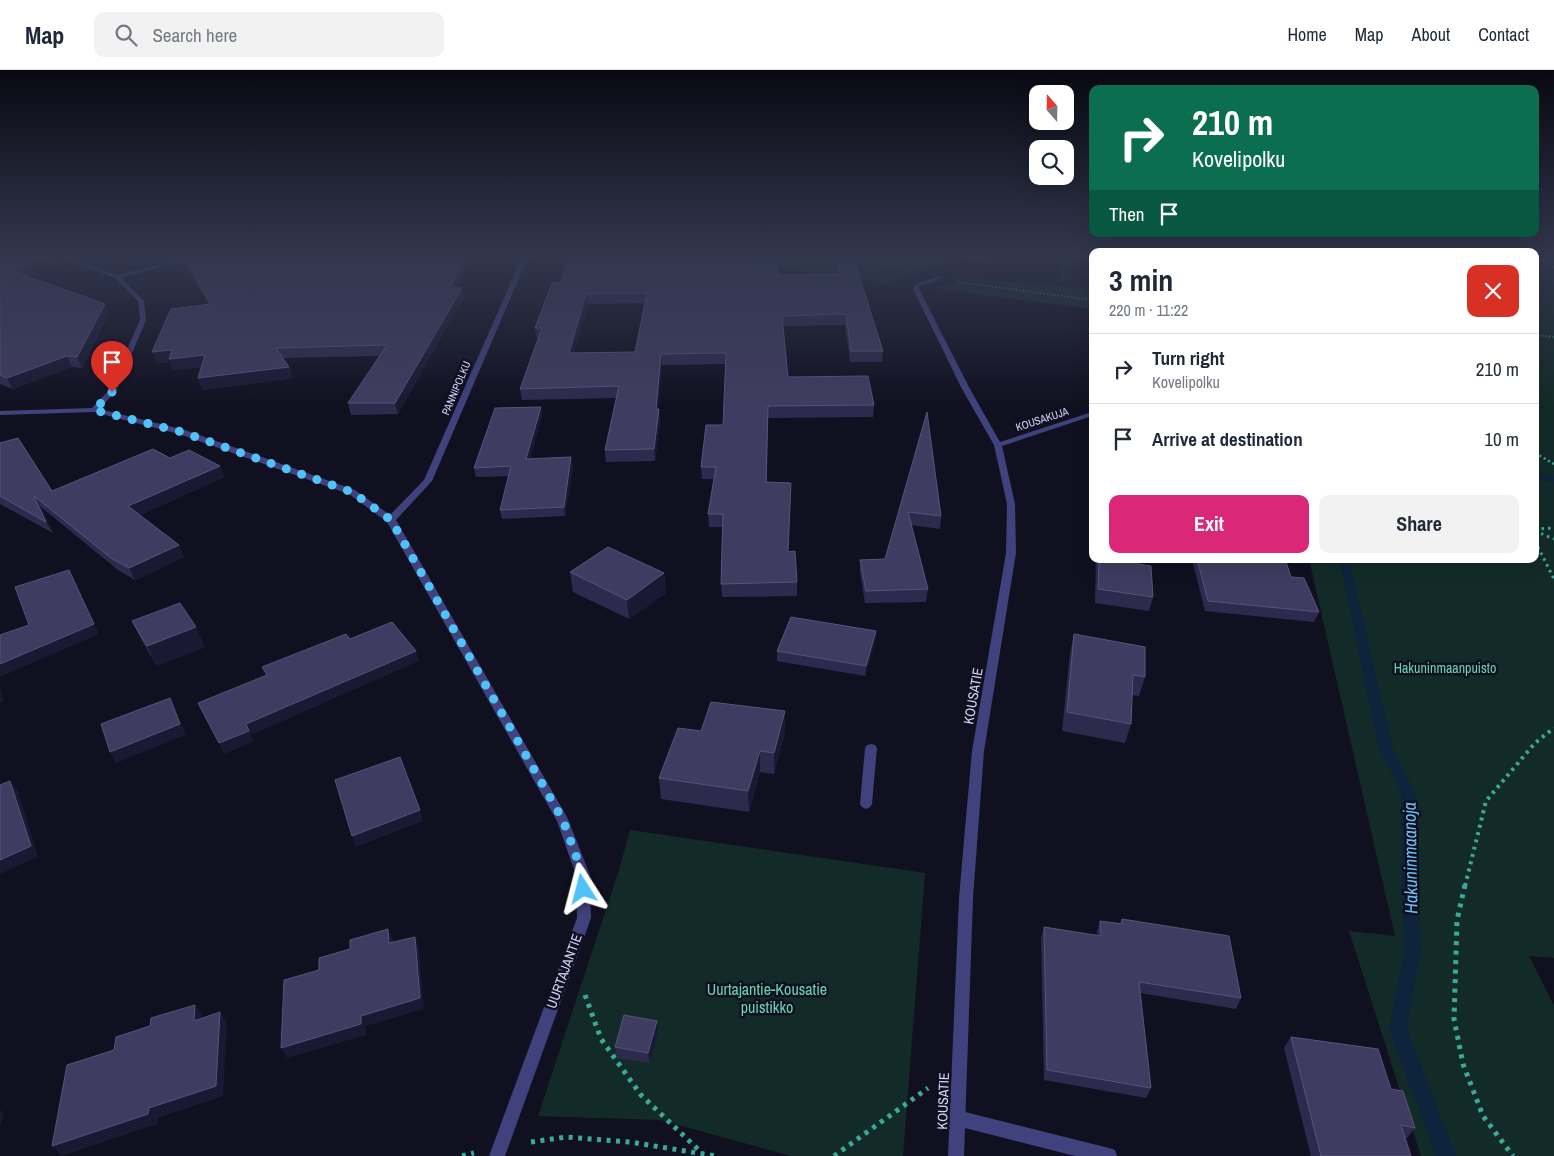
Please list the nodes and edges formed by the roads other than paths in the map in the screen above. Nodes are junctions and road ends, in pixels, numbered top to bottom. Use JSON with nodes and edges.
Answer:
{"nodes":[{"id":1,"x":141,"y":306,"type":"edge"},
{"id":2,"x":504,"y":306,"type":"edge"},
{"id":3,"x":924,"y":306,"type":"edge"},
{"id":4,"x":94,"y":410,"type":"junction"},
{"id":5,"x":0,"y":413,"type":"edge"},
{"id":6,"x":1089,"y":415,"type":"edge"},
{"id":7,"x":998,"y":445,"type":"junction"},
{"id":8,"x":391,"y":520,"type":"junction"},
{"id":9,"x":871,"y":748,"type":"dead end"},
{"id":10,"x":866,"y":804,"type":"dead end"},
{"id":11,"x":957,"y":1118,"type":"junction"},
{"id":12,"x":498,"y":1152,"type":"edge"},
{"id":13,"x":956,"y":1156,"type":"edge"},
{"id":14,"x":1109,"y":1156,"type":"edge"}],
"edges":[{"from":1,"to":4,"type":"street"},
{"from":2,"to":8,"type":"street","name":"PANNIPOLKU"},
{"from":3,"to":7,"type":"street","name":"KOUSATIE"},
{"from":4,"to":5,"type":"street","name":"UURTAJANTIE"},
{"from":4,"to":8,"type":"street","name":"UURTAJANTIE"},
{"from":6,"to":7,"type":"street","name":"KOUSAKUJA"},
{"from":7,"to":11,"type":"street","name":"KOUSATIE"},
{"from":8,"to":12,"type":"street","name":"UURTAJANTIE"},
{"from":9,"to":10,"type":"street"},
{"from":11,"to":13,"type":"street","name":"KOUSATIE"},
{"from":11,"to":14,"type":"street"}]}
